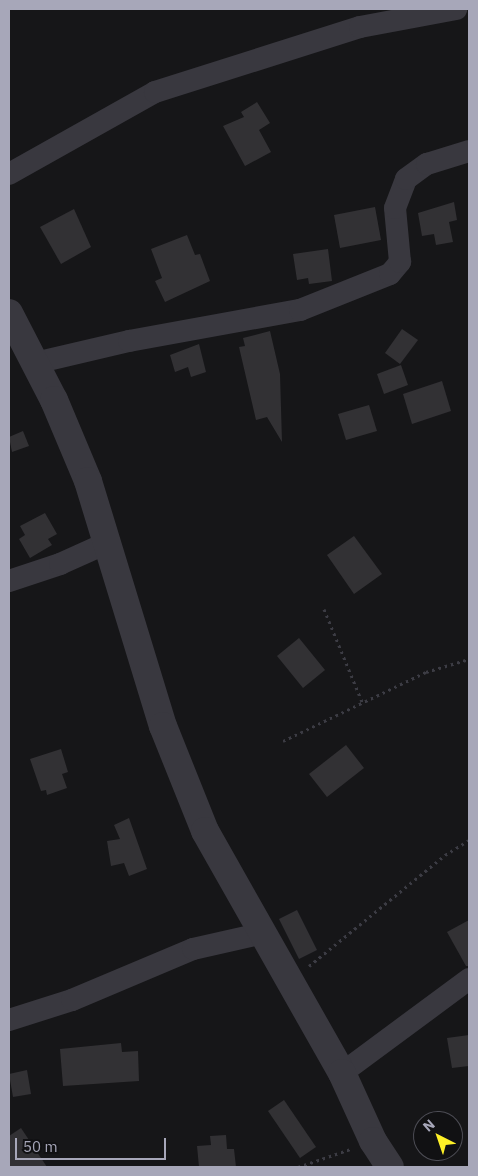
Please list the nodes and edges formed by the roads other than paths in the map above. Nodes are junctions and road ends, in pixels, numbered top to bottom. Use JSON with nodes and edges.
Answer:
{"nodes":[{"id":1,"x":456,"y":9,"type":"edge"},
{"id":2,"x":469,"y":151,"type":"edge"},
{"id":3,"x":9,"y":174,"type":"edge"},
{"id":4,"x":9,"y":313,"type":"edge"},
{"id":5,"x":34,"y":363,"type":"junction"},
{"id":6,"x":109,"y":542,"type":"junction"},
{"id":7,"x":9,"y":581,"type":"edge"},
{"id":8,"x":264,"y":933,"type":"junction"},
{"id":9,"x":469,"y":979,"type":"edge"},
{"id":10,"x":9,"y":1020,"type":"edge"},
{"id":11,"x":342,"y":1073,"type":"junction"},
{"id":12,"x":390,"y":1167,"type":"edge"}],
"edges":[{"from":1,"to":3,"type":"street"},
{"from":2,"to":5,"type":"street"},
{"from":4,"to":5,"type":"street"},
{"from":5,"to":6,"type":"street"},
{"from":6,"to":7,"type":"street"},
{"from":6,"to":8,"type":"street"},
{"from":8,"to":10,"type":"street"},
{"from":8,"to":11,"type":"street"},
{"from":9,"to":11,"type":"street"},
{"from":11,"to":12,"type":"street"}]}
